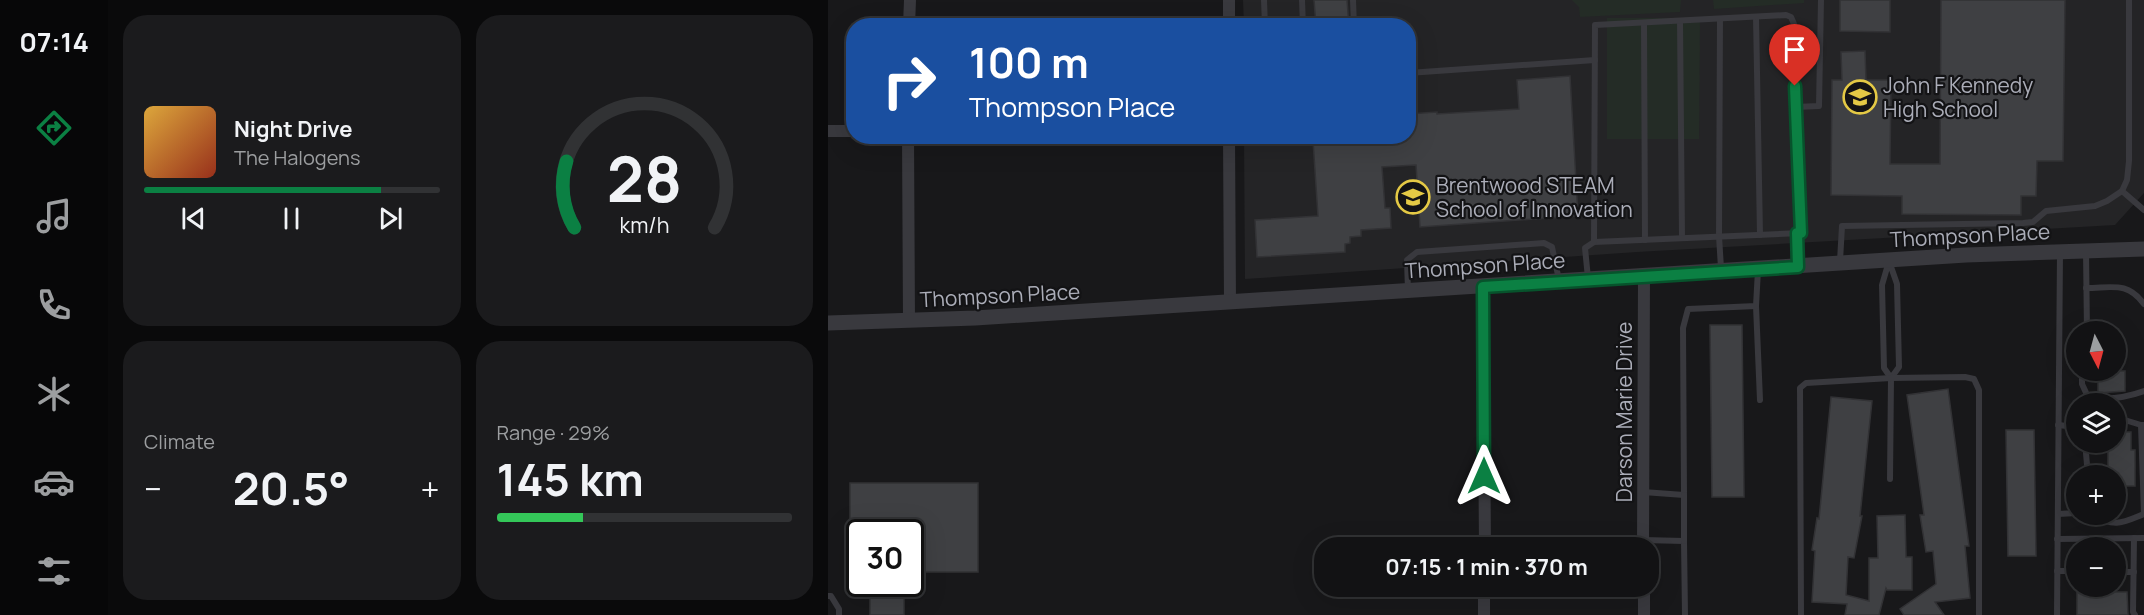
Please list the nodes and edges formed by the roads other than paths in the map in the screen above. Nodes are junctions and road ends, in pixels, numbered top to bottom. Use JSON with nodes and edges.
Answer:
{"nodes":[{"id":1,"x":910,"y":0,"type":"edge"},
{"id":2,"x":1229,"y":0,"type":"edge"},
{"id":3,"x":1264,"y":0,"type":"edge"},
{"id":4,"x":1302,"y":0,"type":"edge"},
{"id":5,"x":1353,"y":0,"type":"edge"},
{"id":6,"x":1821,"y":0,"type":"edge"},
{"id":7,"x":2129,"y":0,"type":"edge"},
{"id":8,"x":1756,"y":17,"type":"junction"},
{"id":9,"x":909,"y":18,"type":"edge"},
{"id":10,"x":1229,"y":18,"type":"edge"},
{"id":11,"x":1265,"y":18,"type":"edge"},
{"id":12,"x":1303,"y":18,"type":"edge"},
{"id":13,"x":1354,"y":18,"type":"edge"},
{"id":14,"x":1720,"y":19,"type":"junction"},
{"id":15,"x":1680,"y":21,"type":"junction"},
{"id":16,"x":1644,"y":23,"type":"junction"},
{"id":17,"x":1595,"y":60,"type":"junction"},
{"id":18,"x":1416,"y":72,"type":"edge"},
{"id":19,"x":1795,"y":107,"type":"junction"},
{"id":20,"x":828,"y":131,"type":"edge"},
{"id":21,"x":846,"y":131,"type":"edge"},
{"id":22,"x":908,"y":144,"type":"edge"},
{"id":23,"x":1229,"y":144,"type":"edge"},
{"id":24,"x":2122,"y":191,"type":"junction"},
{"id":25,"x":2144,"y":210,"type":"edge"},
{"id":26,"x":1799,"y":233,"type":"junction"},
{"id":27,"x":1760,"y":234,"type":"junction"},
{"id":28,"x":1719,"y":236,"type":"junction"},
{"id":29,"x":1682,"y":238,"type":"junction"},
{"id":30,"x":1646,"y":240,"type":"junction"},
{"id":31,"x":1594,"y":243,"type":"junction"},
{"id":32,"x":2144,"y":249,"type":"edge"},
{"id":33,"x":2060,"y":250,"type":"junction"},
{"id":34,"x":2086,"y":250,"type":"junction"},
{"id":35,"x":1889,"y":261,"type":"junction"},
{"id":36,"x":1840,"y":264,"type":"junction"},
{"id":37,"x":1798,"y":267,"type":"junction"},
{"id":38,"x":1758,"y":270,"type":"junction"},
{"id":39,"x":1722,"y":272,"type":"junction"},
{"id":40,"x":1644,"y":277,"type":"junction"},
{"id":41,"x":1588,"y":279,"type":"junction"},
{"id":42,"x":1559,"y":281,"type":"junction"},
{"id":43,"x":1483,"y":287,"type":"junction"},
{"id":44,"x":2086,"y":288,"type":"junction"},
{"id":45,"x":1408,"y":291,"type":"junction"},
{"id":46,"x":1230,"y":303,"type":"junction"},
{"id":47,"x":2144,"y":304,"type":"edge"},
{"id":48,"x":1756,"y":306,"type":"junction"},
{"id":49,"x":909,"y":321,"type":"junction"},
{"id":50,"x":2087,"y":321,"type":"edge"},
{"id":51,"x":828,"y":323,"type":"edge"},
{"id":52,"x":1892,"y":378,"type":"junction"},
{"id":53,"x":2082,"y":381,"type":"edge"},
{"id":54,"x":2144,"y":391,"type":"edge"},
{"id":55,"x":1760,"y":400,"type":"dead end"},
{"id":56,"x":2126,"y":421,"type":"edge"},
{"id":57,"x":2058,"y":425,"type":"junction"},
{"id":58,"x":2143,"y":425,"type":"edge"},
{"id":59,"x":2066,"y":426,"type":"edge"},
{"id":60,"x":1890,"y":479,"type":"dead end"},
{"id":61,"x":1643,"y":492,"type":"junction"},
{"id":62,"x":1684,"y":495,"type":"junction"},
{"id":63,"x":2058,"y":513,"type":"junction"},
{"id":64,"x":2066,"y":513,"type":"edge"},
{"id":65,"x":2144,"y":514,"type":"edge"},
{"id":66,"x":2126,"y":522,"type":"edge"},
{"id":67,"x":1485,"y":537,"type":"edge"},
{"id":68,"x":1643,"y":537,"type":"edge"},
{"id":69,"x":2134,"y":538,"type":"junction"},
{"id":70,"x":2144,"y":538,"type":"edge"},
{"id":71,"x":2057,"y":539,"type":"junction"},
{"id":72,"x":1684,"y":541,"type":"junction"},
{"id":73,"x":1659,"y":543,"type":"edge"},
{"id":74,"x":2057,"y":571,"type":"junction"},
{"id":75,"x":2066,"y":571,"type":"edge"},
{"id":76,"x":2126,"y":572,"type":"edge"},
{"id":77,"x":2134,"y":572,"type":"junction"},
{"id":78,"x":828,"y":596,"type":"edge"},
{"id":79,"x":1484,"y":597,"type":"edge"},
{"id":80,"x":1644,"y":597,"type":"edge"},
{"id":81,"x":839,"y":615,"type":"edge"},
{"id":82,"x":1484,"y":615,"type":"edge"},
{"id":83,"x":1644,"y":615,"type":"edge"},
{"id":84,"x":1685,"y":615,"type":"edge"},
{"id":85,"x":1801,"y":615,"type":"edge"},
{"id":86,"x":1978,"y":615,"type":"edge"},
{"id":87,"x":2057,"y":615,"type":"edge"},
{"id":88,"x":2135,"y":615,"type":"edge"}],
"edges":[{"from":1,"to":9,"type":"street"},
{"from":2,"to":10,"type":"street"},
{"from":3,"to":11,"type":"lane"},
{"from":4,"to":12,"type":"lane"},
{"from":5,"to":13,"type":"lane"},
{"from":6,"to":19,"type":"lane"},
{"from":7,"to":24,"type":"lane"},
{"from":8,"to":14,"type":"lane"},
{"from":8,"to":19,"type":"lane"},
{"from":8,"to":27,"type":"lane"},
{"from":14,"to":15,"type":"lane"},
{"from":14,"to":28,"type":"lane"},
{"from":15,"to":16,"type":"lane"},
{"from":15,"to":29,"type":"lane"},
{"from":16,"to":17,"type":"lane"},
{"from":16,"to":30,"type":"lane"},
{"from":17,"to":18,"type":"lane"},
{"from":17,"to":31,"type":"lane"},
{"from":19,"to":26,"type":"lane"},
{"from":20,"to":21,"type":"street"},
{"from":22,"to":49,"type":"street"},
{"from":23,"to":46,"type":"street"},
{"from":24,"to":25,"type":"lane"},
{"from":24,"to":36,"type":"lane"},
{"from":26,"to":27,"type":"lane"},
{"from":26,"to":37,"type":"lane"},
{"from":27,"to":28,"type":"lane"},
{"from":28,"to":29,"type":"lane"},
{"from":28,"to":39,"type":"lane"},
{"from":29,"to":30,"type":"lane"},
{"from":30,"to":31,"type":"lane"},
{"from":31,"to":41,"type":"lane"},
{"from":32,"to":34,"type":"street","name":"Thompson Place"},
{"from":33,"to":34,"type":"street","name":"Thompson Place"},
{"from":33,"to":35,"type":"street","name":"Thompson Place"},
{"from":33,"to":57,"type":"lane"},
{"from":34,"to":44,"type":"lane"},
{"from":35,"to":36,"type":"street","name":"Thompson Place"},
{"from":35,"to":52,"type":"lane"},
{"from":35,"to":52,"type":"lane"},
{"from":36,"to":37,"type":"street","name":"Thompson Place"},
{"from":37,"to":38,"type":"street","name":"Thompson Place"},
{"from":38,"to":39,"type":"street","name":"Thompson Place"},
{"from":38,"to":48,"type":"lane"},
{"from":39,"to":40,"type":"street","name":"Thompson Place"},
{"from":40,"to":41,"type":"street","name":"Thompson Place"},
{"from":40,"to":61,"type":"street","name":"Darson Marie Drive"},
{"from":41,"to":42,"type":"street","name":"Thompson Place"},
{"from":42,"to":43,"type":"street","name":"Thompson Place"},
{"from":42,"to":45,"type":"lane"},
{"from":43,"to":45,"type":"street","name":"Thompson Place"},
{"from":43,"to":67,"type":"street"},
{"from":44,"to":47,"type":"lane"},
{"from":44,"to":50,"type":"lane"},
{"from":45,"to":46,"type":"street","name":"Thompson Place"},
{"from":46,"to":49,"type":"street","name":"Thompson Place"},
{"from":48,"to":55,"type":"lane"},
{"from":48,"to":62,"type":"lane"},
{"from":49,"to":51,"type":"street","name":"Thompson Place"},
{"from":52,"to":60,"type":"lane"},
{"from":52,"to":85,"type":"lane"},
{"from":52,"to":86,"type":"lane"},
{"from":53,"to":54,"type":"lane"},
{"from":56,"to":58,"type":"lane"},
{"from":57,"to":59,"type":"lane"},
{"from":57,"to":63,"type":"lane"},
{"from":58,"to":65,"type":"lane"},
{"from":61,"to":62,"type":"lane"},
{"from":61,"to":68,"type":"street","name":"Darson Marie Drive"},
{"from":62,"to":72,"type":"lane"},
{"from":63,"to":64,"type":"lane"},
{"from":63,"to":71,"type":"lane"},
{"from":65,"to":66,"type":"lane"},
{"from":69,"to":70,"type":"lane"},
{"from":69,"to":71,"type":"lane"},
{"from":69,"to":77,"type":"lane"},
{"from":71,"to":74,"type":"lane"},
{"from":72,"to":73,"type":"lane"},
{"from":72,"to":84,"type":"lane"},
{"from":74,"to":75,"type":"lane"},
{"from":74,"to":87,"type":"lane"},
{"from":76,"to":77,"type":"lane"},
{"from":77,"to":88,"type":"lane"},
{"from":78,"to":81,"type":"lane"},
{"from":79,"to":82,"type":"street"},
{"from":80,"to":83,"type":"street"}]}
